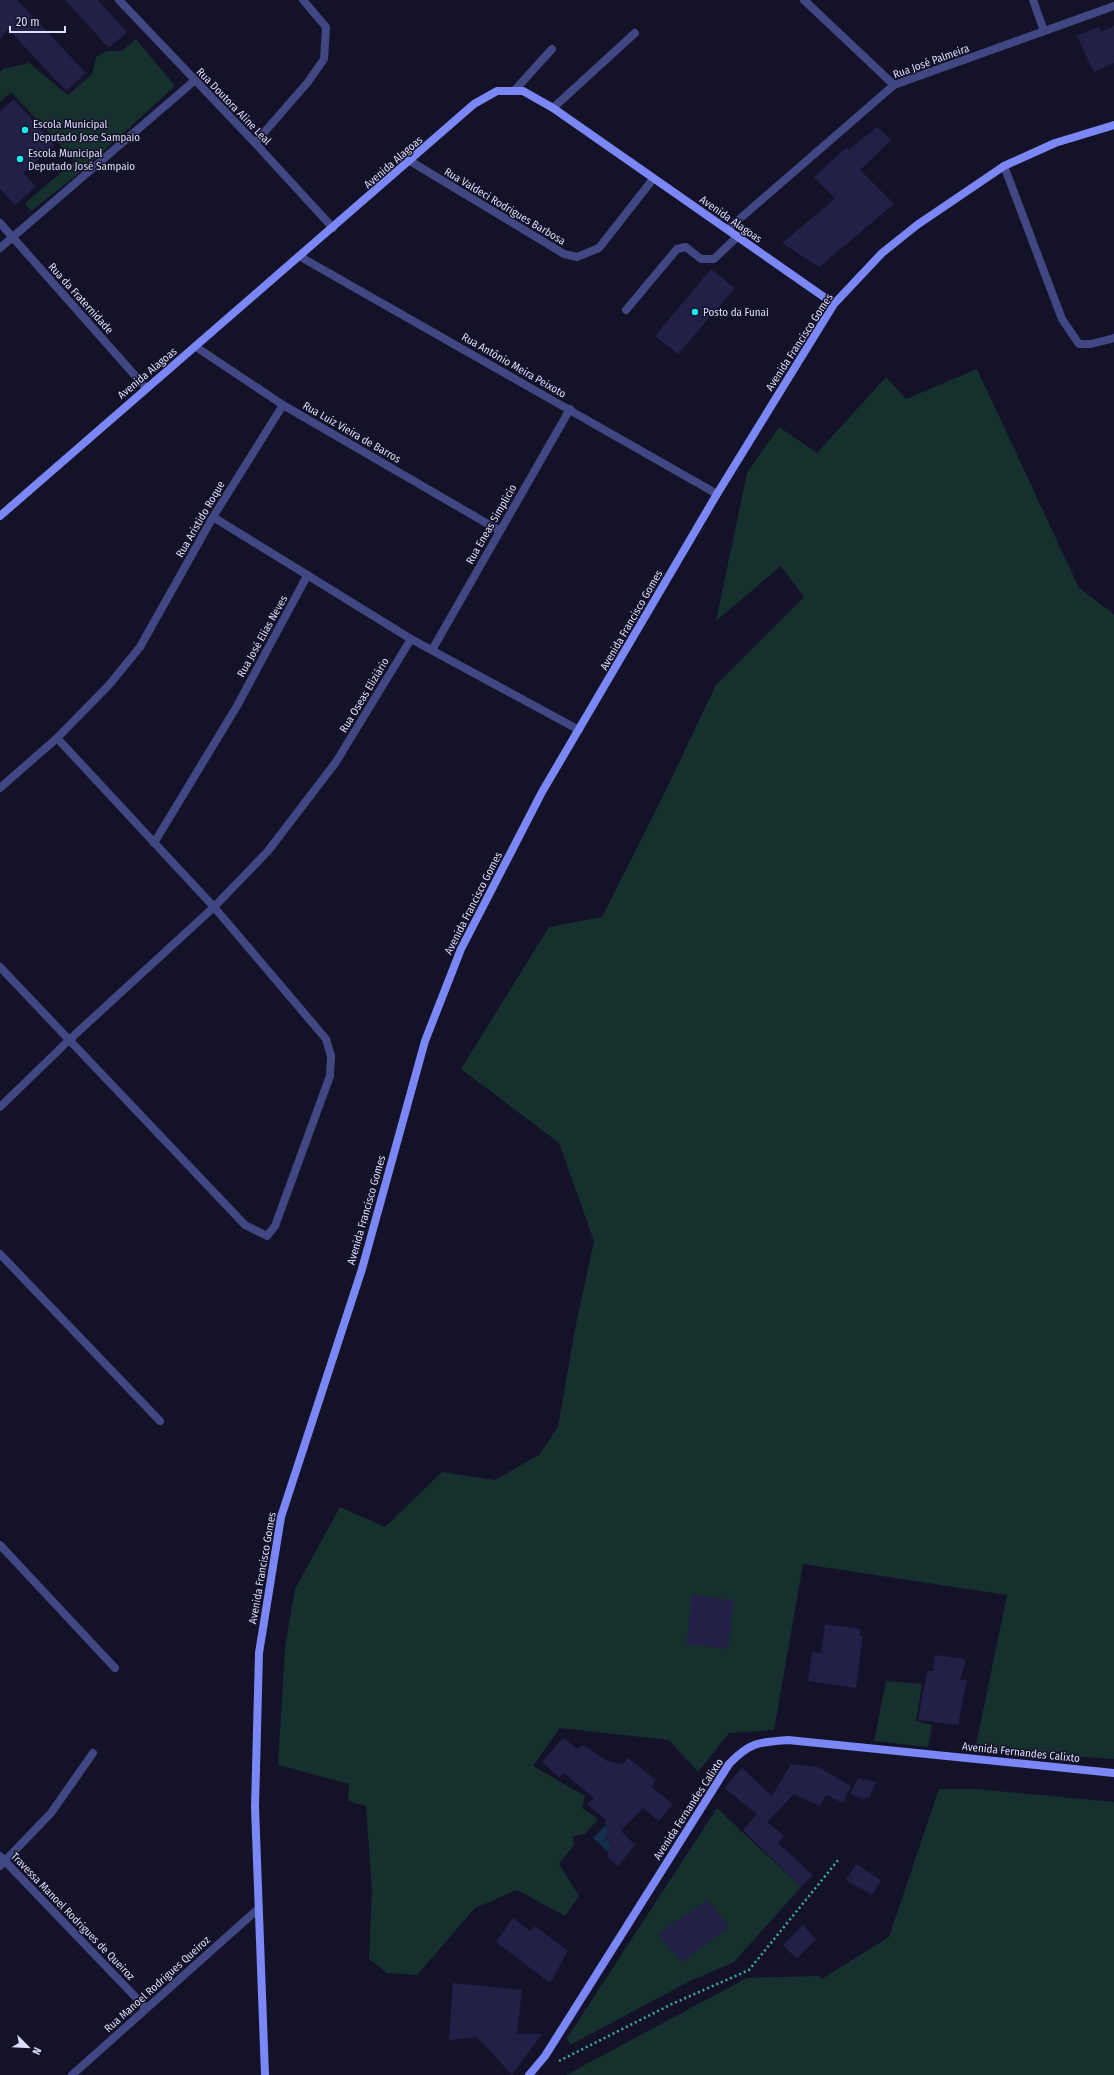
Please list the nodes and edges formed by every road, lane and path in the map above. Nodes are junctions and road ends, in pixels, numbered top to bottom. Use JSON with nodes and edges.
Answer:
{"nodes":[{"id":1,"x":119,"y":0,"type":"edge"},
{"id":2,"x":303,"y":0,"type":"edge"},
{"id":3,"x":804,"y":0,"type":"edge"},
{"id":4,"x":1033,"y":0,"type":"edge"},
{"id":5,"x":1114,"y":6,"type":"edge"},
{"id":6,"x":1044,"y":31,"type":"junction"},
{"id":7,"x":635,"y":33,"type":"dead end"},
{"id":8,"x":552,"y":49,"type":"dead end"},
{"id":9,"x":194,"y":81,"type":"junction"},
{"id":10,"x":894,"y":86,"type":"junction"},
{"id":11,"x":514,"y":91,"type":"junction"},
{"id":12,"x":553,"y":108,"type":"junction"},
{"id":13,"x":1114,"y":125,"type":"edge"},
{"id":14,"x":255,"y":143,"type":"junction"},
{"id":15,"x":410,"y":161,"type":"junction"},
{"id":16,"x":1004,"y":166,"type":"junction"},
{"id":17,"x":653,"y":179,"type":"junction"},
{"id":18,"x":0,"y":223,"type":"edge"},
{"id":19,"x":333,"y":228,"type":"junction"},
{"id":20,"x":728,"y":229,"type":"junction"},
{"id":21,"x":738,"y":236,"type":"junction"},
{"id":22,"x":12,"y":238,"type":"junction"},
{"id":23,"x":0,"y":248,"type":"edge"},
{"id":24,"x":300,"y":256,"type":"junction"},
{"id":25,"x":834,"y":304,"type":"junction"},
{"id":26,"x":626,"y":310,"type":"dead end"},
{"id":27,"x":1114,"y":338,"type":"edge"},
{"id":28,"x":196,"y":347,"type":"junction"},
{"id":29,"x":146,"y":388,"type":"junction"},
{"id":30,"x":283,"y":405,"type":"junction"},
{"id":31,"x":570,"y":409,"type":"junction"},
{"id":32,"x":717,"y":494,"type":"junction"},
{"id":33,"x":0,"y":516,"type":"edge"},
{"id":34,"x":213,"y":517,"type":"junction"},
{"id":35,"x":500,"y":531,"type":"junction"},
{"id":36,"x":307,"y":576,"type":"junction"},
{"id":37,"x":411,"y":639,"type":"junction"},
{"id":38,"x":432,"y":650,"type":"junction"},
{"id":39,"x":579,"y":730,"type":"junction"},
{"id":40,"x":57,"y":738,"type":"junction"},
{"id":41,"x":0,"y":788,"type":"edge"},
{"id":42,"x":154,"y":843,"type":"junction"},
{"id":43,"x":214,"y":907,"type":"junction"},
{"id":44,"x":0,"y":967,"type":"edge"},
{"id":45,"x":68,"y":1041,"type":"junction"},
{"id":46,"x":0,"y":1107,"type":"edge"},
{"id":47,"x":0,"y":1254,"type":"edge"},
{"id":48,"x":160,"y":1421,"type":"dead end"},
{"id":49,"x":0,"y":1545,"type":"edge"},
{"id":50,"x":115,"y":1668,"type":"dead end"},
{"id":51,"x":93,"y":1753,"type":"dead end"},
{"id":52,"x":1114,"y":1773,"type":"edge"},
{"id":53,"x":840,"y":1859,"type":"dead end"},
{"id":54,"x":2,"y":1861,"type":"edge"},
{"id":55,"x":258,"y":1909,"type":"junction"},
{"id":56,"x":146,"y":2008,"type":"junction"},
{"id":57,"x":558,"y":2061,"type":"dead end"},
{"id":58,"x":72,"y":2075,"type":"edge"},
{"id":59,"x":265,"y":2075,"type":"edge"},
{"id":60,"x":529,"y":2075,"type":"edge"}],
"edges":[{"from":1,"to":9,"type":"street","name":"Rua Doutora Aline Leal"},
{"from":2,"to":14,"type":"street"},
{"from":3,"to":10,"type":"street"},
{"from":4,"to":6,"type":"street"},
{"from":5,"to":6,"type":"street","name":"Rua José Palmeira"},
{"from":6,"to":10,"type":"street","name":"Rua José Palmeira"},
{"from":7,"to":12,"type":"street"},
{"from":8,"to":11,"type":"street"},
{"from":9,"to":14,"type":"street","name":"Rua Doutora Aline Leal"},
{"from":9,"to":22,"type":"street"},
{"from":10,"to":20,"type":"street","name":"Rua José Palmeira"},
{"from":11,"to":12,"type":"main road","name":"Avenida Alagoas"},
{"from":11,"to":15,"type":"main road","name":"Avenida Alagoas"},
{"from":12,"to":17,"type":"main road","name":"Avenida Alagoas"},
{"from":13,"to":16,"type":"main road","name":"Avenida Francisco Gomes"},
{"from":14,"to":19,"type":"street","name":"Rua Doutora Aline Leal"},
{"from":15,"to":17,"type":"street","name":"Rua Valdeci Rodrigues Barbosa"},
{"from":15,"to":19,"type":"main road","name":"Avenida Alagoas"},
{"from":16,"to":25,"type":"main road","name":"Avenida Francisco Gomes"},
{"from":16,"to":27,"type":"street"},
{"from":17,"to":20,"type":"main road","name":"Avenida Alagoas"},
{"from":18,"to":22,"type":"street","name":"Rua da Fraternidade"},
{"from":19,"to":24,"type":"main road","name":"Avenida Alagoas"},
{"from":20,"to":21,"type":"main road","name":"Avenida Alagoas"},
{"from":21,"to":25,"type":"main road","name":"Avenida Alagoas"},
{"from":21,"to":26,"type":"street"},
{"from":22,"to":23,"type":"street"},
{"from":22,"to":29,"type":"street","name":"Rua da Fraternidade"},
{"from":24,"to":28,"type":"main road","name":"Avenida Alagoas"},
{"from":24,"to":31,"type":"street","name":"Rua Antônio Meira Peixoto"},
{"from":25,"to":32,"type":"main road","name":"Avenida Francisco Gomes"},
{"from":28,"to":29,"type":"main road","name":"Avenida Alagoas"},
{"from":28,"to":30,"type":"street","name":"Rua Luiz Vieira de Barros"},
{"from":29,"to":33,"type":"main road","name":"Avenida Alagoas"},
{"from":30,"to":34,"type":"street","name":"Rua Aristido Roque"},
{"from":30,"to":35,"type":"street","name":"Rua Luiz Vieira de Barros"},
{"from":31,"to":32,"type":"street","name":"Rua Antônio Meira Peixoto"},
{"from":31,"to":35,"type":"street","name":"Rua Eneas Simplicio"},
{"from":32,"to":39,"type":"main road","name":"Avenida Francisco Gomes"},
{"from":34,"to":36,"type":"street"},
{"from":34,"to":40,"type":"street","name":"Rua Aristido Roque"},
{"from":35,"to":38,"type":"street","name":"Rua Eneas Simplicio"},
{"from":36,"to":37,"type":"street"},
{"from":36,"to":42,"type":"street","name":"Rua José Elias Neves"},
{"from":37,"to":38,"type":"street"},
{"from":37,"to":43,"type":"street","name":"Rua Oseas Eliziário"},
{"from":38,"to":39,"type":"street"},
{"from":39,"to":55,"type":"main road","name":"Avenida Francisco Gomes"},
{"from":40,"to":41,"type":"street","name":"Rua Aristido Roque"},
{"from":40,"to":42,"type":"street"},
{"from":42,"to":43,"type":"street"},
{"from":43,"to":45,"type":"street","name":"Rua Oseas Eliziário"},
{"from":43,"to":45,"type":"street"},
{"from":44,"to":45,"type":"street"},
{"from":45,"to":46,"type":"street","name":"Rua Oseas Eliziário"},
{"from":47,"to":48,"type":"street"},
{"from":49,"to":50,"type":"street"},
{"from":51,"to":54,"type":"street"},
{"from":52,"to":60,"type":"main road","name":"Avenida Fernandes Calixto"},
{"from":53,"to":57,"type":"path"},
{"from":54,"to":56,"type":"street","name":"Travessa Manoel Rodrigues de Queiroz"},
{"from":55,"to":56,"type":"street","name":"Rua Manoel Rodrigues Queiroz"},
{"from":55,"to":59,"type":"main road","name":"Avenida Francisco Gomes"},
{"from":56,"to":58,"type":"street","name":"Rua Manoel Rodrigues Queiroz"}]}
